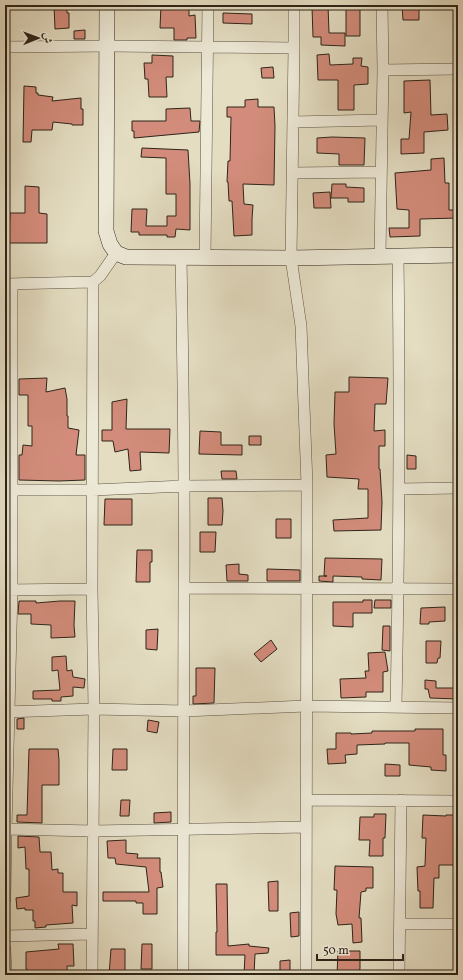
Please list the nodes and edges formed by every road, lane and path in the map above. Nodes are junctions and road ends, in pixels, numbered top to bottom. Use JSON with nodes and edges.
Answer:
{"nodes":[{"id":1,"x":107,"y":5,"type":"edge"},
{"id":2,"x":208,"y":5,"type":"edge"},
{"id":3,"x":294,"y":5,"type":"edge"},
{"id":4,"x":382,"y":5,"type":"edge"},
{"id":5,"x":107,"y":46,"type":"junction"},
{"id":6,"x":5,"y":47,"type":"edge"},
{"id":7,"x":208,"y":47,"type":"junction"},
{"id":8,"x":294,"y":48,"type":"junction"},
{"id":9,"x":458,"y":69,"type":"edge"},
{"id":10,"x":382,"y":70,"type":"junction"},
{"id":11,"x":381,"y":120,"type":"junction"},
{"id":12,"x":293,"y":122,"type":"junction"},
{"id":13,"x":381,"y":172,"type":"junction"},
{"id":14,"x":292,"y":173,"type":"junction"},
{"id":15,"x":116,"y":253,"type":"junction"},
{"id":16,"x":380,"y":256,"type":"junction"},
{"id":17,"x":398,"y":256,"type":"junction"},
{"id":18,"x":458,"y":256,"type":"edge"},
{"id":19,"x":181,"y":257,"type":"junction"},
{"id":20,"x":205,"y":257,"type":"junction"},
{"id":21,"x":291,"y":258,"type":"junction"},
{"id":22,"x":93,"y":282,"type":"junction"},
{"id":23,"x":9,"y":284,"type":"edge"},
{"id":24,"x":307,"y":485,"type":"junction"},
{"id":25,"x":184,"y":486,"type":"junction"},
{"id":26,"x":458,"y":488,"type":"edge"},
{"id":27,"x":400,"y":489,"type":"junction"},
{"id":28,"x":8,"y":490,"type":"edge"},
{"id":29,"x":93,"y":490,"type":"junction"},
{"id":30,"x":184,"y":588,"type":"junction"},
{"id":31,"x":307,"y":588,"type":"junction"},
{"id":32,"x":92,"y":589,"type":"junction"},
{"id":33,"x":399,"y":589,"type":"junction"},
{"id":34,"x":458,"y":589,"type":"edge"},
{"id":35,"x":8,"y":590,"type":"edge"},
{"id":36,"x":306,"y":706,"type":"junction"},
{"id":37,"x":396,"y":707,"type":"junction"},
{"id":38,"x":458,"y":708,"type":"edge"},
{"id":39,"x":94,"y":709,"type":"junction"},
{"id":40,"x":184,"y":711,"type":"junction"},
{"id":41,"x":7,"y":712,"type":"edge"},
{"id":42,"x":306,"y":800,"type":"junction"},
{"id":43,"x":401,"y":800,"type":"junction"},
{"id":44,"x":458,"y":801,"type":"edge"},
{"id":45,"x":306,"y":827,"type":"junction"},
{"id":46,"x":5,"y":829,"type":"edge"},
{"id":47,"x":183,"y":830,"type":"junction"},
{"id":48,"x":94,"y":831,"type":"junction"},
{"id":49,"x":5,"y":899,"type":"edge"},
{"id":50,"x":400,"y":924,"type":"junction"},
{"id":51,"x":458,"y":924,"type":"edge"},
{"id":52,"x":92,"y":934,"type":"junction"},
{"id":53,"x":5,"y":936,"type":"edge"},
{"id":54,"x":5,"y":949,"type":"edge"},
{"id":55,"x":6,"y":975,"type":"edge"},
{"id":56,"x":92,"y":975,"type":"edge"},
{"id":57,"x":183,"y":975,"type":"edge"},
{"id":58,"x":306,"y":975,"type":"edge"},
{"id":59,"x":399,"y":975,"type":"edge"}],
"edges":[{"from":1,"to":5,"type":"street"},
{"from":2,"to":7,"type":"street"},
{"from":3,"to":8,"type":"street"},
{"from":4,"to":10,"type":"street"},
{"from":5,"to":6,"type":"street"},
{"from":5,"to":7,"type":"street"},
{"from":5,"to":15,"type":"street"},
{"from":7,"to":8,"type":"street"},
{"from":7,"to":20,"type":"street"},
{"from":8,"to":12,"type":"street"},
{"from":9,"to":10,"type":"street"},
{"from":10,"to":11,"type":"street"},
{"from":11,"to":12,"type":"street"},
{"from":11,"to":13,"type":"street"},
{"from":12,"to":14,"type":"street"},
{"from":13,"to":14,"type":"street"},
{"from":13,"to":16,"type":"street"},
{"from":14,"to":21,"type":"street"},
{"from":15,"to":19,"type":"street"},
{"from":15,"to":22,"type":"street"},
{"from":16,"to":17,"type":"street"},
{"from":16,"to":21,"type":"street"},
{"from":17,"to":18,"type":"street"},
{"from":17,"to":27,"type":"street"},
{"from":19,"to":20,"type":"street"},
{"from":19,"to":25,"type":"street"},
{"from":20,"to":21,"type":"street"},
{"from":21,"to":24,"type":"street"},
{"from":22,"to":23,"type":"street"},
{"from":22,"to":29,"type":"street"},
{"from":23,"to":28,"type":"street"},
{"from":24,"to":25,"type":"street"},
{"from":24,"to":31,"type":"street"},
{"from":25,"to":29,"type":"street"},
{"from":25,"to":30,"type":"street"},
{"from":26,"to":27,"type":"street"},
{"from":27,"to":33,"type":"street"},
{"from":28,"to":29,"type":"street"},
{"from":28,"to":35,"type":"street"},
{"from":29,"to":32,"type":"street"},
{"from":30,"to":31,"type":"street"},
{"from":30,"to":40,"type":"street"},
{"from":31,"to":33,"type":"street"},
{"from":31,"to":36,"type":"street"},
{"from":32,"to":35,"type":"street"},
{"from":32,"to":39,"type":"street"},
{"from":33,"to":34,"type":"street"},
{"from":33,"to":37,"type":"street"},
{"from":35,"to":41,"type":"street"},
{"from":36,"to":37,"type":"street"},
{"from":36,"to":40,"type":"street"},
{"from":36,"to":42,"type":"street"},
{"from":37,"to":38,"type":"street"},
{"from":39,"to":40,"type":"street"},
{"from":39,"to":41,"type":"street"},
{"from":39,"to":48,"type":"street"},
{"from":40,"to":47,"type":"street"},
{"from":41,"to":46,"type":"street"},
{"from":42,"to":43,"type":"street"},
{"from":42,"to":45,"type":"street"},
{"from":43,"to":44,"type":"street"},
{"from":43,"to":50,"type":"street"},
{"from":45,"to":47,"type":"street"},
{"from":45,"to":58,"type":"street"},
{"from":46,"to":48,"type":"street"},
{"from":46,"to":49,"type":"street"},
{"from":47,"to":48,"type":"street"},
{"from":47,"to":57,"type":"street"},
{"from":48,"to":52,"type":"street"},
{"from":50,"to":51,"type":"street"},
{"from":50,"to":59,"type":"street"},
{"from":52,"to":53,"type":"street"},
{"from":52,"to":56,"type":"street"},
{"from":54,"to":55,"type":"street"}]}
